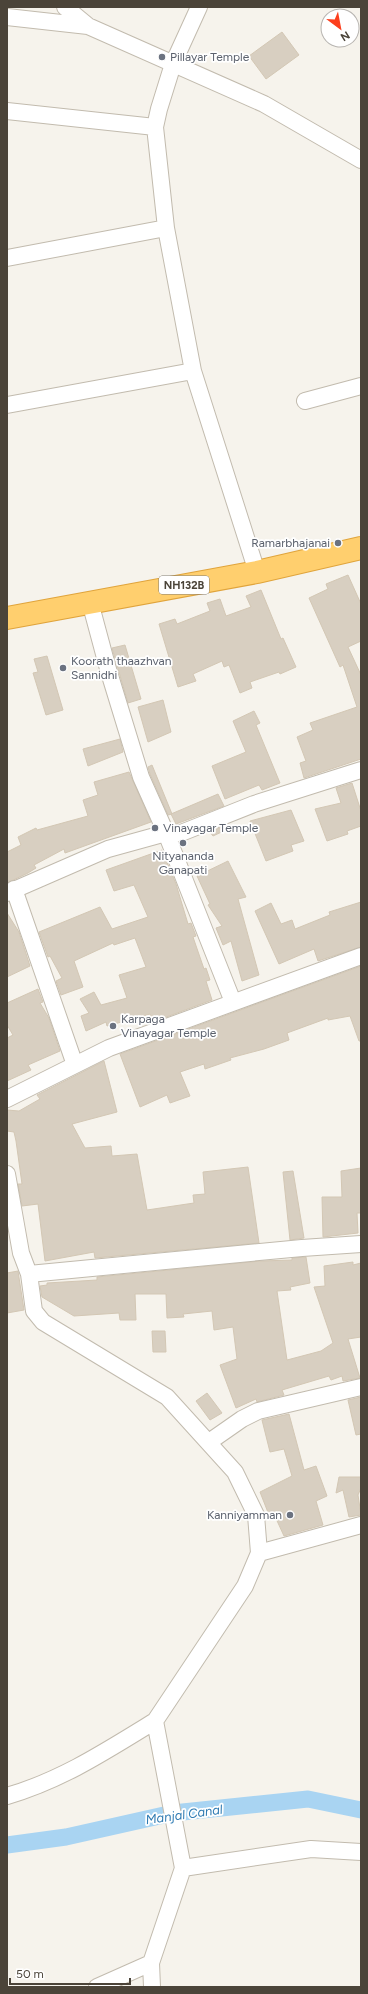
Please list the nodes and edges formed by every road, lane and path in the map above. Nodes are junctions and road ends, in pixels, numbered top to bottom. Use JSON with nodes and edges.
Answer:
{"nodes":[{"id":1,"x":65,"y":7,"type":"edge"},
{"id":2,"x":199,"y":7,"type":"edge"},
{"id":3,"x":7,"y":17,"type":"edge"},
{"id":4,"x":88,"y":26,"type":"junction"},
{"id":5,"x":173,"y":64,"type":"junction"},
{"id":6,"x":7,"y":111,"type":"edge"},
{"id":7,"x":155,"y":127,"type":"junction"},
{"id":8,"x":361,"y":160,"type":"edge"},
{"id":9,"x":166,"y":228,"type":"junction"},
{"id":10,"x":7,"y":258,"type":"edge"},
{"id":11,"x":193,"y":371,"type":"junction"},
{"id":12,"x":361,"y":386,"type":"edge"},
{"id":13,"x":305,"y":401,"type":"dead end"},
{"id":14,"x":7,"y":405,"type":"edge"},
{"id":15,"x":361,"y":548,"type":"edge"},
{"id":16,"x":257,"y":572,"type":"junction"},
{"id":17,"x":90,"y":602,"type":"junction"},
{"id":18,"x":7,"y":618,"type":"edge"},
{"id":19,"x":361,"y":770,"type":"edge"},
{"id":20,"x":166,"y":833,"type":"junction"},
{"id":21,"x":10,"y":891,"type":"edge"},
{"id":22,"x":361,"y":956,"type":"edge"},
{"id":23,"x":233,"y":1002,"type":"junction"},
{"id":24,"x":75,"y":1065,"type":"junction"},
{"id":25,"x":7,"y":1099,"type":"edge"},
{"id":26,"x":7,"y":1174,"type":"edge"},
{"id":27,"x":361,"y":1244,"type":"edge"},
{"id":28,"x":14,"y":1254,"type":"edge"},
{"id":29,"x":29,"y":1274,"type":"junction"},
{"id":30,"x":361,"y":1387,"type":"edge"},
{"id":31,"x":208,"y":1442,"type":"junction"},
{"id":32,"x":361,"y":1525,"type":"edge"},
{"id":33,"x":259,"y":1553,"type":"junction"},
{"id":34,"x":155,"y":1721,"type":"junction"},
{"id":35,"x":7,"y":1796,"type":"edge"},
{"id":36,"x":361,"y":1852,"type":"edge"},
{"id":37,"x":183,"y":1868,"type":"junction"},
{"id":38,"x":151,"y":1963,"type":"junction"},
{"id":39,"x":96,"y":1987,"type":"edge"},
{"id":40,"x":152,"y":1987,"type":"edge"}],
"edges":[{"from":1,"to":4,"type":"street"},
{"from":2,"to":5,"type":"street"},
{"from":3,"to":4,"type":"street"},
{"from":4,"to":5,"type":"street"},
{"from":5,"to":7,"type":"street"},
{"from":5,"to":8,"type":"street"},
{"from":6,"to":7,"type":"street"},
{"from":7,"to":9,"type":"street"},
{"from":9,"to":10,"type":"street"},
{"from":9,"to":11,"type":"street"},
{"from":11,"to":14,"type":"street"},
{"from":11,"to":16,"type":"street"},
{"from":12,"to":13,"type":"street"},
{"from":15,"to":16,"type":"highway","number":"NH132B"},
{"from":16,"to":17,"type":"highway","number":"NH132B"},
{"from":17,"to":18,"type":"highway","number":"NH132B"},
{"from":17,"to":20,"type":"street"},
{"from":19,"to":20,"type":"street"},
{"from":20,"to":21,"type":"street"},
{"from":20,"to":23,"type":"street"},
{"from":21,"to":24,"type":"street"},
{"from":22,"to":23,"type":"street"},
{"from":23,"to":24,"type":"street"},
{"from":24,"to":25,"type":"street"},
{"from":26,"to":28,"type":"street"},
{"from":27,"to":29,"type":"street"},
{"from":28,"to":29,"type":"street"},
{"from":29,"to":31,"type":"street"},
{"from":30,"to":31,"type":"street"},
{"from":31,"to":33,"type":"street"},
{"from":32,"to":33,"type":"street"},
{"from":33,"to":34,"type":"street"},
{"from":34,"to":35,"type":"street"},
{"from":34,"to":37,"type":"street"},
{"from":36,"to":37,"type":"street"},
{"from":37,"to":38,"type":"street"},
{"from":38,"to":39,"type":"street"},
{"from":38,"to":40,"type":"street"}]}
